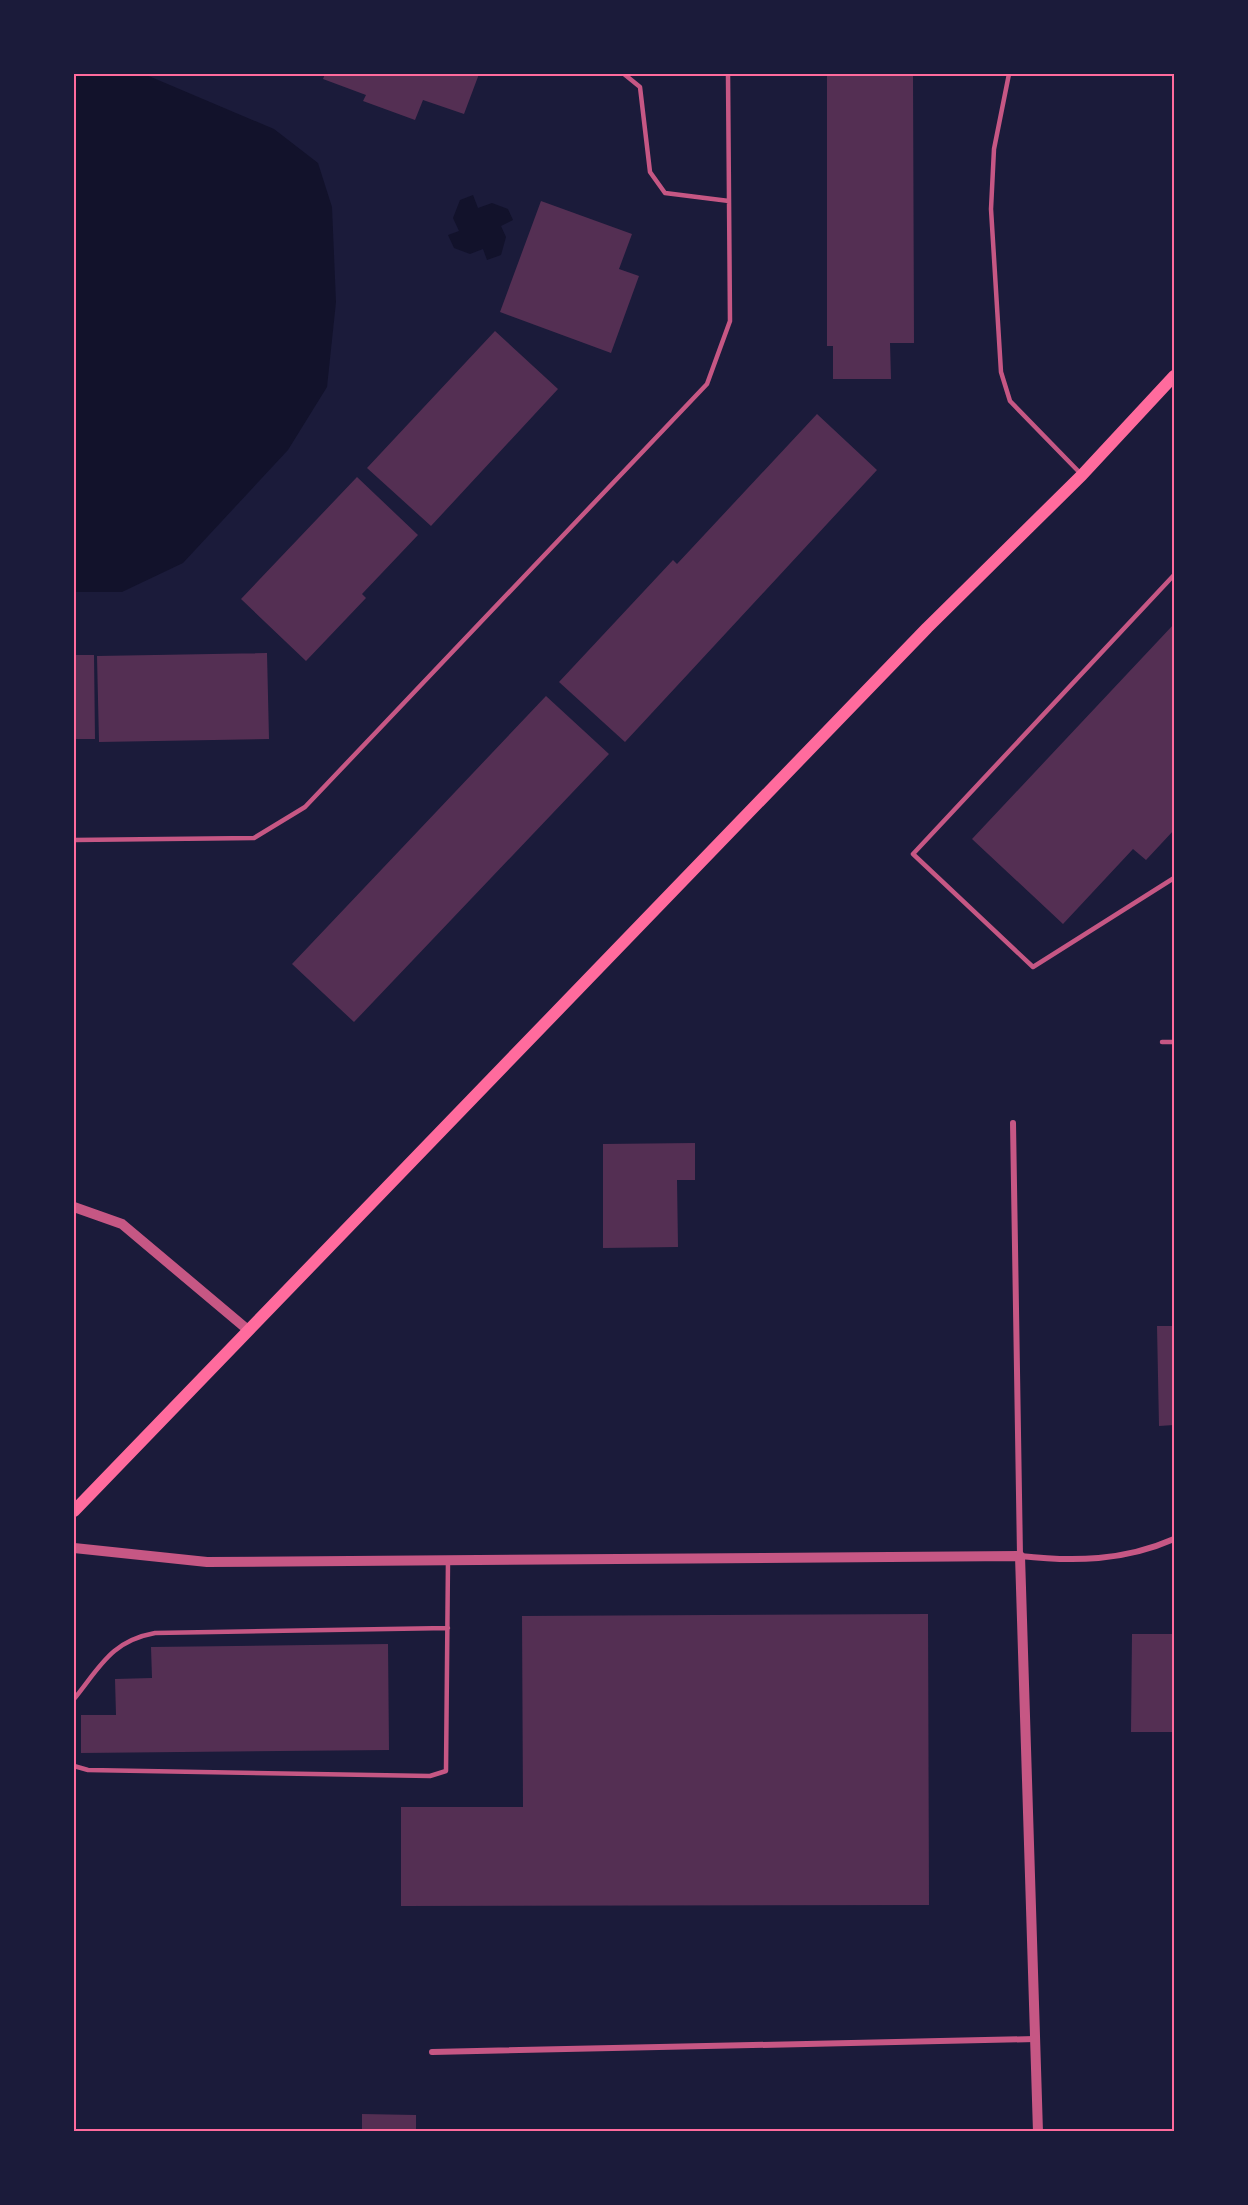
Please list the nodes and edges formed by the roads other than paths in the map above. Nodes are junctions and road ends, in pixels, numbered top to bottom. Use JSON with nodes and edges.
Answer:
{"nodes":[{"id":1,"x":624,"y":74,"type":"edge"},
{"id":2,"x":728,"y":74,"type":"edge"},
{"id":3,"x":1009,"y":74,"type":"edge"},
{"id":4,"x":729,"y":201,"type":"junction"},
{"id":5,"x":1174,"y":376,"type":"edge"},
{"id":6,"x":1082,"y":475,"type":"junction"},
{"id":7,"x":1174,"y":575,"type":"edge"},
{"id":8,"x":74,"y":840,"type":"edge"},
{"id":9,"x":1174,"y":878,"type":"edge"},
{"id":10,"x":1162,"y":1042,"type":"dead end"},
{"id":11,"x":1174,"y":1042,"type":"edge"},
{"id":12,"x":1013,"y":1123,"type":"dead end"},
{"id":13,"x":74,"y":1208,"type":"edge"},
{"id":14,"x":248,"y":1330,"type":"junction"},
{"id":15,"x":74,"y":1511,"type":"edge"},
{"id":16,"x":1174,"y":1539,"type":"edge"},
{"id":17,"x":74,"y":1548,"type":"edge"},
{"id":18,"x":1020,"y":1556,"type":"junction"},
{"id":19,"x":448,"y":1560,"type":"junction"},
{"id":20,"x":448,"y":1628,"type":"junction"},
{"id":21,"x":74,"y":1699,"type":"edge"},
{"id":22,"x":74,"y":1766,"type":"edge"},
{"id":23,"x":1036,"y":2039,"type":"junction"},
{"id":24,"x":432,"y":2052,"type":"dead end"},
{"id":25,"x":1038,"y":2132,"type":"edge"}],
"edges":[{"from":1,"to":4,"type":"lane"},
{"from":2,"to":4,"type":"lane"},
{"from":3,"to":6,"type":"lane"},
{"from":4,"to":8,"type":"lane"},
{"from":5,"to":6,"type":"main road"},
{"from":6,"to":14,"type":"main road"},
{"from":7,"to":9,"type":"lane"},
{"from":10,"to":11,"type":"lane"},
{"from":12,"to":18,"type":"street"},
{"from":13,"to":14,"type":"street"},
{"from":14,"to":15,"type":"main road"},
{"from":16,"to":18,"type":"street"},
{"from":17,"to":19,"type":"street"},
{"from":18,"to":19,"type":"street"},
{"from":18,"to":23,"type":"street"},
{"from":19,"to":20,"type":"lane"},
{"from":20,"to":21,"type":"lane"},
{"from":20,"to":22,"type":"lane"},
{"from":23,"to":24,"type":"street"},
{"from":23,"to":25,"type":"street"}]}
